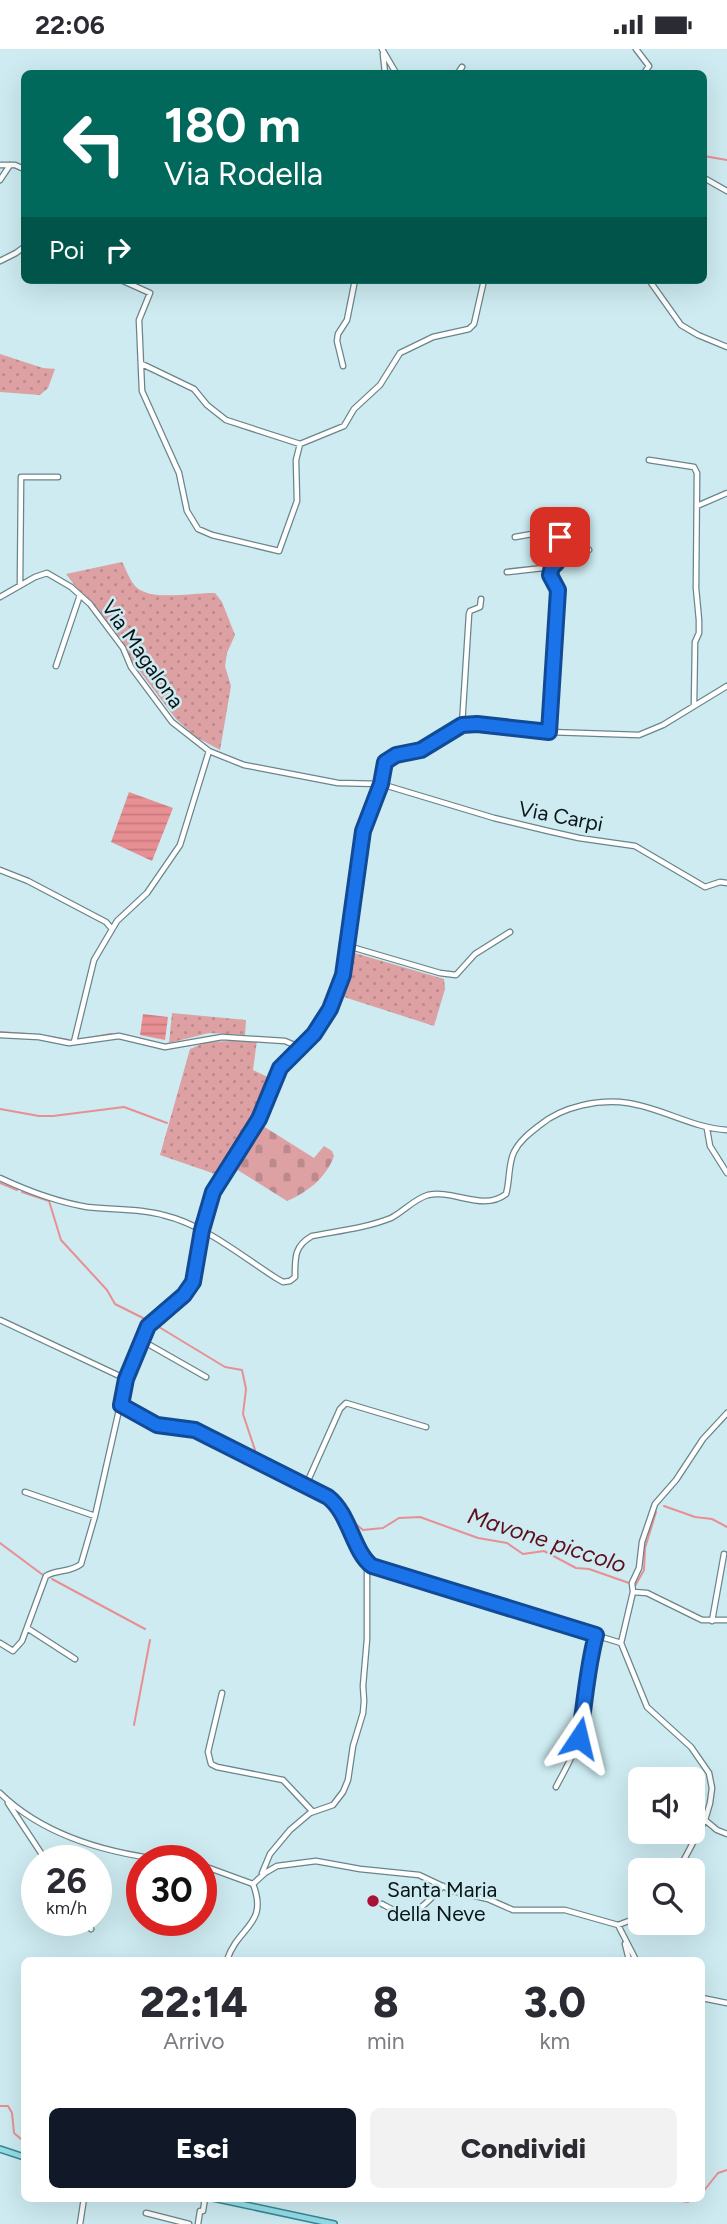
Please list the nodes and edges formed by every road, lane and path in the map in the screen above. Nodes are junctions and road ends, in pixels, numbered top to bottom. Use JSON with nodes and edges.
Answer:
{"nodes":[{"id":1,"x":382,"y":49,"type":"edge"},
{"id":2,"x":636,"y":49,"type":"edge"},
{"id":3,"x":462,"y":67,"type":"dead end"},
{"id":4,"x":385,"y":70,"type":"edge"},
{"id":5,"x":394,"y":70,"type":"edge"},
{"id":6,"x":460,"y":70,"type":"edge"},
{"id":7,"x":646,"y":70,"type":"edge"},
{"id":8,"x":0,"y":165,"type":"edge"},
{"id":9,"x":11,"y":165,"type":"junction"},
{"id":10,"x":21,"y":168,"type":"edge"},
{"id":11,"x":0,"y":180,"type":"edge"},
{"id":12,"x":707,"y":180,"type":"edge"},
{"id":13,"x":727,"y":191,"type":"edge"},
{"id":14,"x":21,"y":249,"type":"edge"},
{"id":15,"x":0,"y":261,"type":"edge"},
{"id":16,"x":130,"y":284,"type":"edge"},
{"id":17,"x":354,"y":284,"type":"edge"},
{"id":18,"x":483,"y":284,"type":"edge"},
{"id":19,"x":652,"y":284,"type":"edge"},
{"id":20,"x":727,"y":347,"type":"edge"},
{"id":21,"x":142,"y":364,"type":"junction"},
{"id":22,"x":342,"y":366,"type":"dead end"},
{"id":23,"x":300,"y":444,"type":"junction"},
{"id":24,"x":649,"y":460,"type":"dead end"},
{"id":25,"x":58,"y":477,"type":"dead end"},
{"id":26,"x":727,"y":493,"type":"edge"},
{"id":27,"x":697,"y":506,"type":"junction"},
{"id":28,"x":515,"y":537,"type":"dead end"},
{"id":29,"x":589,"y":550,"type":"dead end"},
{"id":30,"x":558,"y":563,"type":"junction"},
{"id":31,"x":552,"y":567,"type":"junction"},
{"id":32,"x":507,"y":572,"type":"dead end"},
{"id":33,"x":20,"y":585,"type":"junction"},
{"id":34,"x":80,"y":595,"type":"junction"},
{"id":35,"x":0,"y":597,"type":"edge"},
{"id":36,"x":481,"y":599,"type":"dead end"},
{"id":37,"x":56,"y":666,"type":"dead end"},
{"id":38,"x":727,"y":686,"type":"edge"},
{"id":39,"x":694,"y":706,"type":"junction"},
{"id":40,"x":462,"y":725,"type":"junction"},
{"id":41,"x":549,"y":732,"type":"junction"},
{"id":42,"x":209,"y":751,"type":"junction"},
{"id":43,"x":381,"y":784,"type":"junction"},
{"id":44,"x":0,"y":870,"type":"edge"},
{"id":45,"x":727,"y":883,"type":"edge"},
{"id":46,"x":112,"y":929,"type":"junction"},
{"id":47,"x":510,"y":932,"type":"dead end"},
{"id":48,"x":348,"y":946,"type":"junction"},
{"id":49,"x":0,"y":1035,"type":"edge"},
{"id":50,"x":74,"y":1042,"type":"junction"},
{"id":51,"x":299,"y":1047,"type":"junction"},
{"id":52,"x":707,"y":1128,"type":"junction"},
{"id":53,"x":727,"y":1130,"type":"edge"},
{"id":54,"x":727,"y":1173,"type":"edge"},
{"id":55,"x":0,"y":1178,"type":"edge"},
{"id":56,"x":202,"y":1230,"type":"junction"},
{"id":57,"x":0,"y":1320,"type":"edge"},
{"id":58,"x":141,"y":1340,"type":"junction"},
{"id":59,"x":206,"y":1377,"type":"dead end"},
{"id":60,"x":126,"y":1379,"type":"junction"},
{"id":61,"x":121,"y":1405,"type":"junction"},
{"id":62,"x":727,"y":1413,"type":"edge"},
{"id":63,"x":426,"y":1427,"type":"dead end"},
{"id":64,"x":306,"y":1485,"type":"junction"},
{"id":65,"x":25,"y":1492,"type":"dead end"},
{"id":66,"x":95,"y":1516,"type":"junction"},
{"id":67,"x":724,"y":1555,"type":"dead end"},
{"id":68,"x":367,"y":1563,"type":"junction"},
{"id":69,"x":634,"y":1593,"type":"junction"},
{"id":70,"x":727,"y":1620,"type":"edge"},
{"id":71,"x":712,"y":1621,"type":"junction"},
{"id":72,"x":27,"y":1628,"type":"junction"},
{"id":73,"x":596,"y":1635,"type":"junction"},
{"id":74,"x":0,"y":1643,"type":"edge"},
{"id":75,"x":621,"y":1643,"type":"junction"},
{"id":76,"x":75,"y":1659,"type":"dead end"},
{"id":77,"x":222,"y":1693,"type":"dead end"},
{"id":78,"x":705,"y":1767,"type":"edge"},
{"id":79,"x":705,"y":1767,"type":"edge"},
{"id":80,"x":556,"y":1787,"type":"dead end"},
{"id":81,"x":2,"y":1795,"type":"edge"},
{"id":82,"x":313,"y":1812,"type":"junction"},
{"id":83,"x":705,"y":1820,"type":"joint"},
{"id":84,"x":727,"y":1834,"type":"edge"},
{"id":85,"x":36,"y":1845,"type":"edge"},
{"id":86,"x":126,"y":1853,"type":"edge"},
{"id":87,"x":217,"y":1871,"type":"edge"},
{"id":88,"x":261,"y":1877,"type":"junction"},
{"id":89,"x":253,"y":1884,"type":"junction"},
{"id":90,"x":443,"y":1886,"type":"junction"},
{"id":91,"x":382,"y":1904,"type":"dead end"},
{"id":92,"x":628,"y":1921,"type":"edge"},
{"id":93,"x":618,"y":1925,"type":"junction"},
{"id":94,"x":624,"y":1936,"type":"junction"},
{"id":95,"x":228,"y":1957,"type":"edge"},
{"id":96,"x":628,"y":1957,"type":"edge"},
{"id":97,"x":635,"y":1957,"type":"edge"},
{"id":98,"x":705,"y":1999,"type":"edge"},
{"id":99,"x":727,"y":2003,"type":"edge"},
{"id":100,"x":0,"y":2149,"type":"edge"},
{"id":101,"x":21,"y":2156,"type":"edge"},
{"id":102,"x":83,"y":2202,"type":"edge"},
{"id":103,"x":204,"y":2202,"type":"edge"},
{"id":104,"x":231,"y":2202,"type":"edge"},
{"id":105,"x":146,"y":2213,"type":"dead end"},
{"id":106,"x":80,"y":2224,"type":"edge"},
{"id":107,"x":189,"y":2224,"type":"edge"},
{"id":108,"x":198,"y":2224,"type":"edge"},
{"id":109,"x":331,"y":2224,"type":"edge"}],
"edges":[{"from":1,"to":4,"type":"street"},
{"from":1,"to":5,"type":"street"},
{"from":2,"to":7,"type":"street"},
{"from":3,"to":6,"type":"street"},
{"from":8,"to":9,"type":"street"},
{"from":9,"to":10,"type":"street"},
{"from":9,"to":11,"type":"street"},
{"from":12,"to":13,"type":"street"},
{"from":14,"to":15,"type":"street"},
{"from":16,"to":21,"type":"street"},
{"from":17,"to":22,"type":"street"},
{"from":18,"to":23,"type":"street"},
{"from":19,"to":20,"type":"street"},
{"from":21,"to":23,"type":"street"},
{"from":21,"to":23,"type":"street"},
{"from":24,"to":27,"type":"street"},
{"from":25,"to":33,"type":"street"},
{"from":26,"to":27,"type":"street"},
{"from":27,"to":39,"type":"street"},
{"from":28,"to":30,"type":"street"},
{"from":29,"to":30,"type":"street"},
{"from":30,"to":31,"type":"street"},
{"from":31,"to":32,"type":"street"},
{"from":31,"to":41,"type":"street"},
{"from":33,"to":34,"type":"street","name":"Via Magalona"},
{"from":33,"to":35,"type":"street"},
{"from":34,"to":37,"type":"street","name":"Via Magalona"},
{"from":34,"to":42,"type":"street","name":"Via Magalona"},
{"from":36,"to":40,"type":"street"},
{"from":38,"to":39,"type":"street"},
{"from":39,"to":41,"type":"street"},
{"from":40,"to":41,"type":"street"},
{"from":40,"to":43,"type":"street"},
{"from":42,"to":43,"type":"street","name":"Via Magalona"},
{"from":42,"to":46,"type":"street"},
{"from":43,"to":45,"type":"street","name":"Via Carpi"},
{"from":43,"to":48,"type":"street"},
{"from":44,"to":46,"type":"street"},
{"from":46,"to":50,"type":"street"},
{"from":47,"to":48,"type":"street"},
{"from":48,"to":51,"type":"street"},
{"from":49,"to":50,"type":"street"},
{"from":50,"to":51,"type":"street"},
{"from":51,"to":56,"type":"street"},
{"from":52,"to":53,"type":"street"},
{"from":52,"to":54,"type":"street"},
{"from":52,"to":56,"type":"street"},
{"from":55,"to":56,"type":"street"},
{"from":56,"to":58,"type":"street"},
{"from":57,"to":60,"type":"street"},
{"from":58,"to":59,"type":"street"},
{"from":58,"to":60,"type":"street"},
{"from":60,"to":61,"type":"street"},
{"from":61,"to":64,"type":"street"},
{"from":61,"to":66,"type":"street"},
{"from":62,"to":69,"type":"street"},
{"from":63,"to":64,"type":"street"},
{"from":64,"to":68,"type":"street"},
{"from":65,"to":66,"type":"street"},
{"from":66,"to":72,"type":"street"},
{"from":67,"to":71,"type":"street"},
{"from":68,"to":73,"type":"street"},
{"from":68,"to":82,"type":"street"},
{"from":69,"to":71,"type":"street"},
{"from":69,"to":75,"type":"street"},
{"from":70,"to":71,"type":"street"},
{"from":72,"to":74,"type":"street"},
{"from":72,"to":76,"type":"street"},
{"from":73,"to":75,"type":"street"},
{"from":73,"to":80,"type":"street"},
{"from":75,"to":78,"type":"street"},
{"from":77,"to":82,"type":"street"},
{"from":79,"to":83,"type":"street"},
{"from":81,"to":85,"type":"street"},
{"from":81,"to":86,"type":"street"},
{"from":82,"to":88,"type":"street"},
{"from":83,"to":84,"type":"street"},
{"from":87,"to":89,"type":"street"},
{"from":88,"to":89,"type":"street"},
{"from":88,"to":90,"type":"street"},
{"from":89,"to":95,"type":"street"},
{"from":90,"to":91,"type":"street"},
{"from":90,"to":93,"type":"street"},
{"from":92,"to":93,"type":"street"},
{"from":93,"to":94,"type":"street"},
{"from":94,"to":96,"type":"street"},
{"from":94,"to":97,"type":"street"},
{"from":98,"to":99,"type":"street"},
{"from":100,"to":101,"type":"main road"},
{"from":102,"to":106,"type":"street"},
{"from":103,"to":108,"type":"street"},
{"from":104,"to":109,"type":"main road"},
{"from":105,"to":107,"type":"street"}]}
